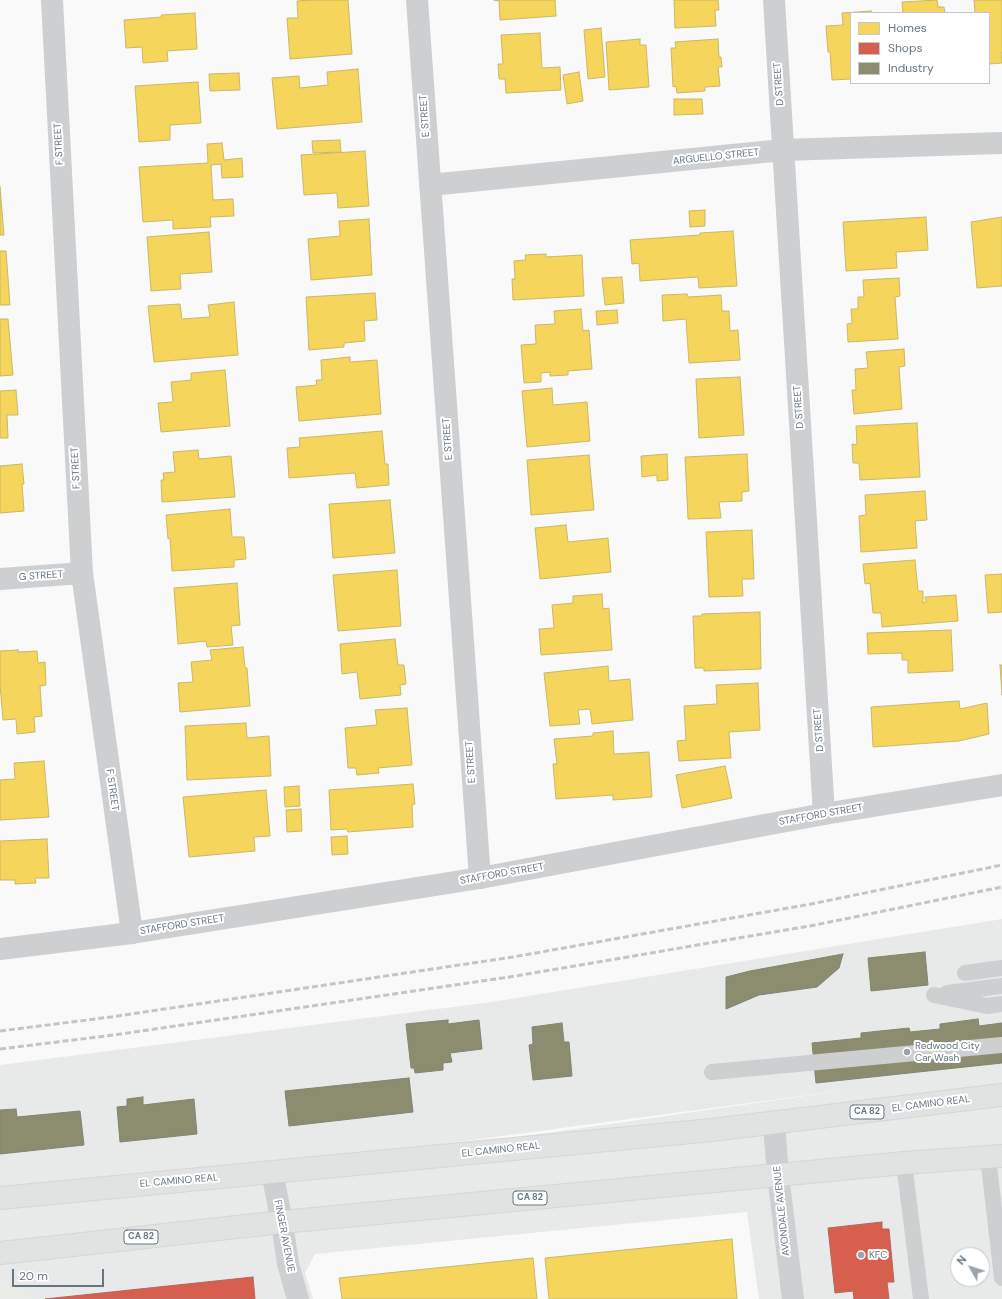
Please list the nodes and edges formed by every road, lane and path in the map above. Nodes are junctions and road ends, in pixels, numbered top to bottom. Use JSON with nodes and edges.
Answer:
{"nodes":[{"id":1,"x":52,"y":0,"type":"edge"},
{"id":2,"x":416,"y":0,"type":"edge"},
{"id":3,"x":774,"y":0,"type":"edge"},
{"id":4,"x":1002,"y":143,"type":"edge"},
{"id":5,"x":783,"y":150,"type":"junction"},
{"id":6,"x":430,"y":185,"type":"junction"},
{"id":7,"x":82,"y":573,"type":"junction"},
{"id":8,"x":0,"y":579,"type":"edge"},
{"id":9,"x":1002,"y":785,"type":"edge"},
{"id":10,"x":824,"y":814,"type":"junction"},
{"id":11,"x":480,"y":878,"type":"junction"},
{"id":12,"x":132,"y":933,"type":"junction"},
{"id":13,"x":0,"y":949,"type":"edge"},
{"id":14,"x":1002,"y":968,"type":"edge"},
{"id":15,"x":965,"y":973,"type":"dead end"},
{"id":16,"x":1002,"y":986,"type":"edge"},
{"id":17,"x":1002,"y":1004,"type":"edge"},
{"id":18,"x":1002,"y":1045,"type":"edge"},
{"id":19,"x":712,"y":1072,"type":"dead end"},
{"id":20,"x":1002,"y":1095,"type":"edge"},
{"id":21,"x":774,"y":1123,"type":"junction"},
{"id":22,"x":995,"y":1156,"type":"edge"},
{"id":23,"x":904,"y":1163,"type":"junction"},
{"id":24,"x":272,"y":1172,"type":"junction"},
{"id":25,"x":778,"y":1175,"type":"junction"},
{"id":26,"x":0,"y":1198,"type":"edge"},
{"id":27,"x":282,"y":1222,"type":"junction"},
{"id":28,"x":0,"y":1253,"type":"edge"},
{"id":29,"x":1002,"y":1278,"type":"edge"},
{"id":30,"x":298,"y":1299,"type":"edge"},
{"id":31,"x":792,"y":1299,"type":"edge"},
{"id":32,"x":920,"y":1299,"type":"edge"}],
"edges":[{"from":1,"to":7,"type":"street","name":"F STREET"},
{"from":2,"to":6,"type":"street","name":"E STREET"},
{"from":3,"to":5,"type":"street","name":"D STREET"},
{"from":4,"to":5,"type":"street","name":"ARGUELLO STREET"},
{"from":5,"to":6,"type":"street","name":"ARGUELLO STREET"},
{"from":5,"to":10,"type":"street","name":"D STREET"},
{"from":6,"to":11,"type":"street","name":"E STREET"},
{"from":7,"to":8,"type":"street","name":"G STREET"},
{"from":7,"to":12,"type":"street","name":"F STREET"},
{"from":9,"to":10,"type":"street","name":"STAFFORD STREET"},
{"from":10,"to":11,"type":"street","name":"STAFFORD STREET"},
{"from":11,"to":12,"type":"street","name":"STAFFORD STREET"},
{"from":12,"to":13,"type":"street","name":"STAFFORD STREET"},
{"from":14,"to":15,"type":"lane"},
{"from":16,"to":17,"type":"lane"},
{"from":18,"to":19,"type":"lane"},
{"from":20,"to":21,"type":"main road","name":"EL CAMINO REAL","number":"CA 82"},
{"from":21,"to":24,"type":"main road","name":"EL CAMINO REAL","number":"CA 82"},
{"from":21,"to":25,"type":"street","name":"AVONDALE AVENUE"},
{"from":22,"to":23,"type":"main road","number":"CA 82"},
{"from":22,"to":29,"type":"lane"},
{"from":23,"to":25,"type":"main road","number":"CA 82"},
{"from":23,"to":32,"type":"lane"},
{"from":24,"to":26,"type":"main road","name":"EL CAMINO REAL","number":"CA 82"},
{"from":24,"to":27,"type":"street","name":"FINGER AVENUE"},
{"from":25,"to":27,"type":"main road","number":"CA 82"},
{"from":25,"to":31,"type":"street","name":"AVONDALE AVENUE"},
{"from":27,"to":28,"type":"main road","number":"CA 82"},
{"from":27,"to":30,"type":"street","name":"FINGER AVENUE"}]}
